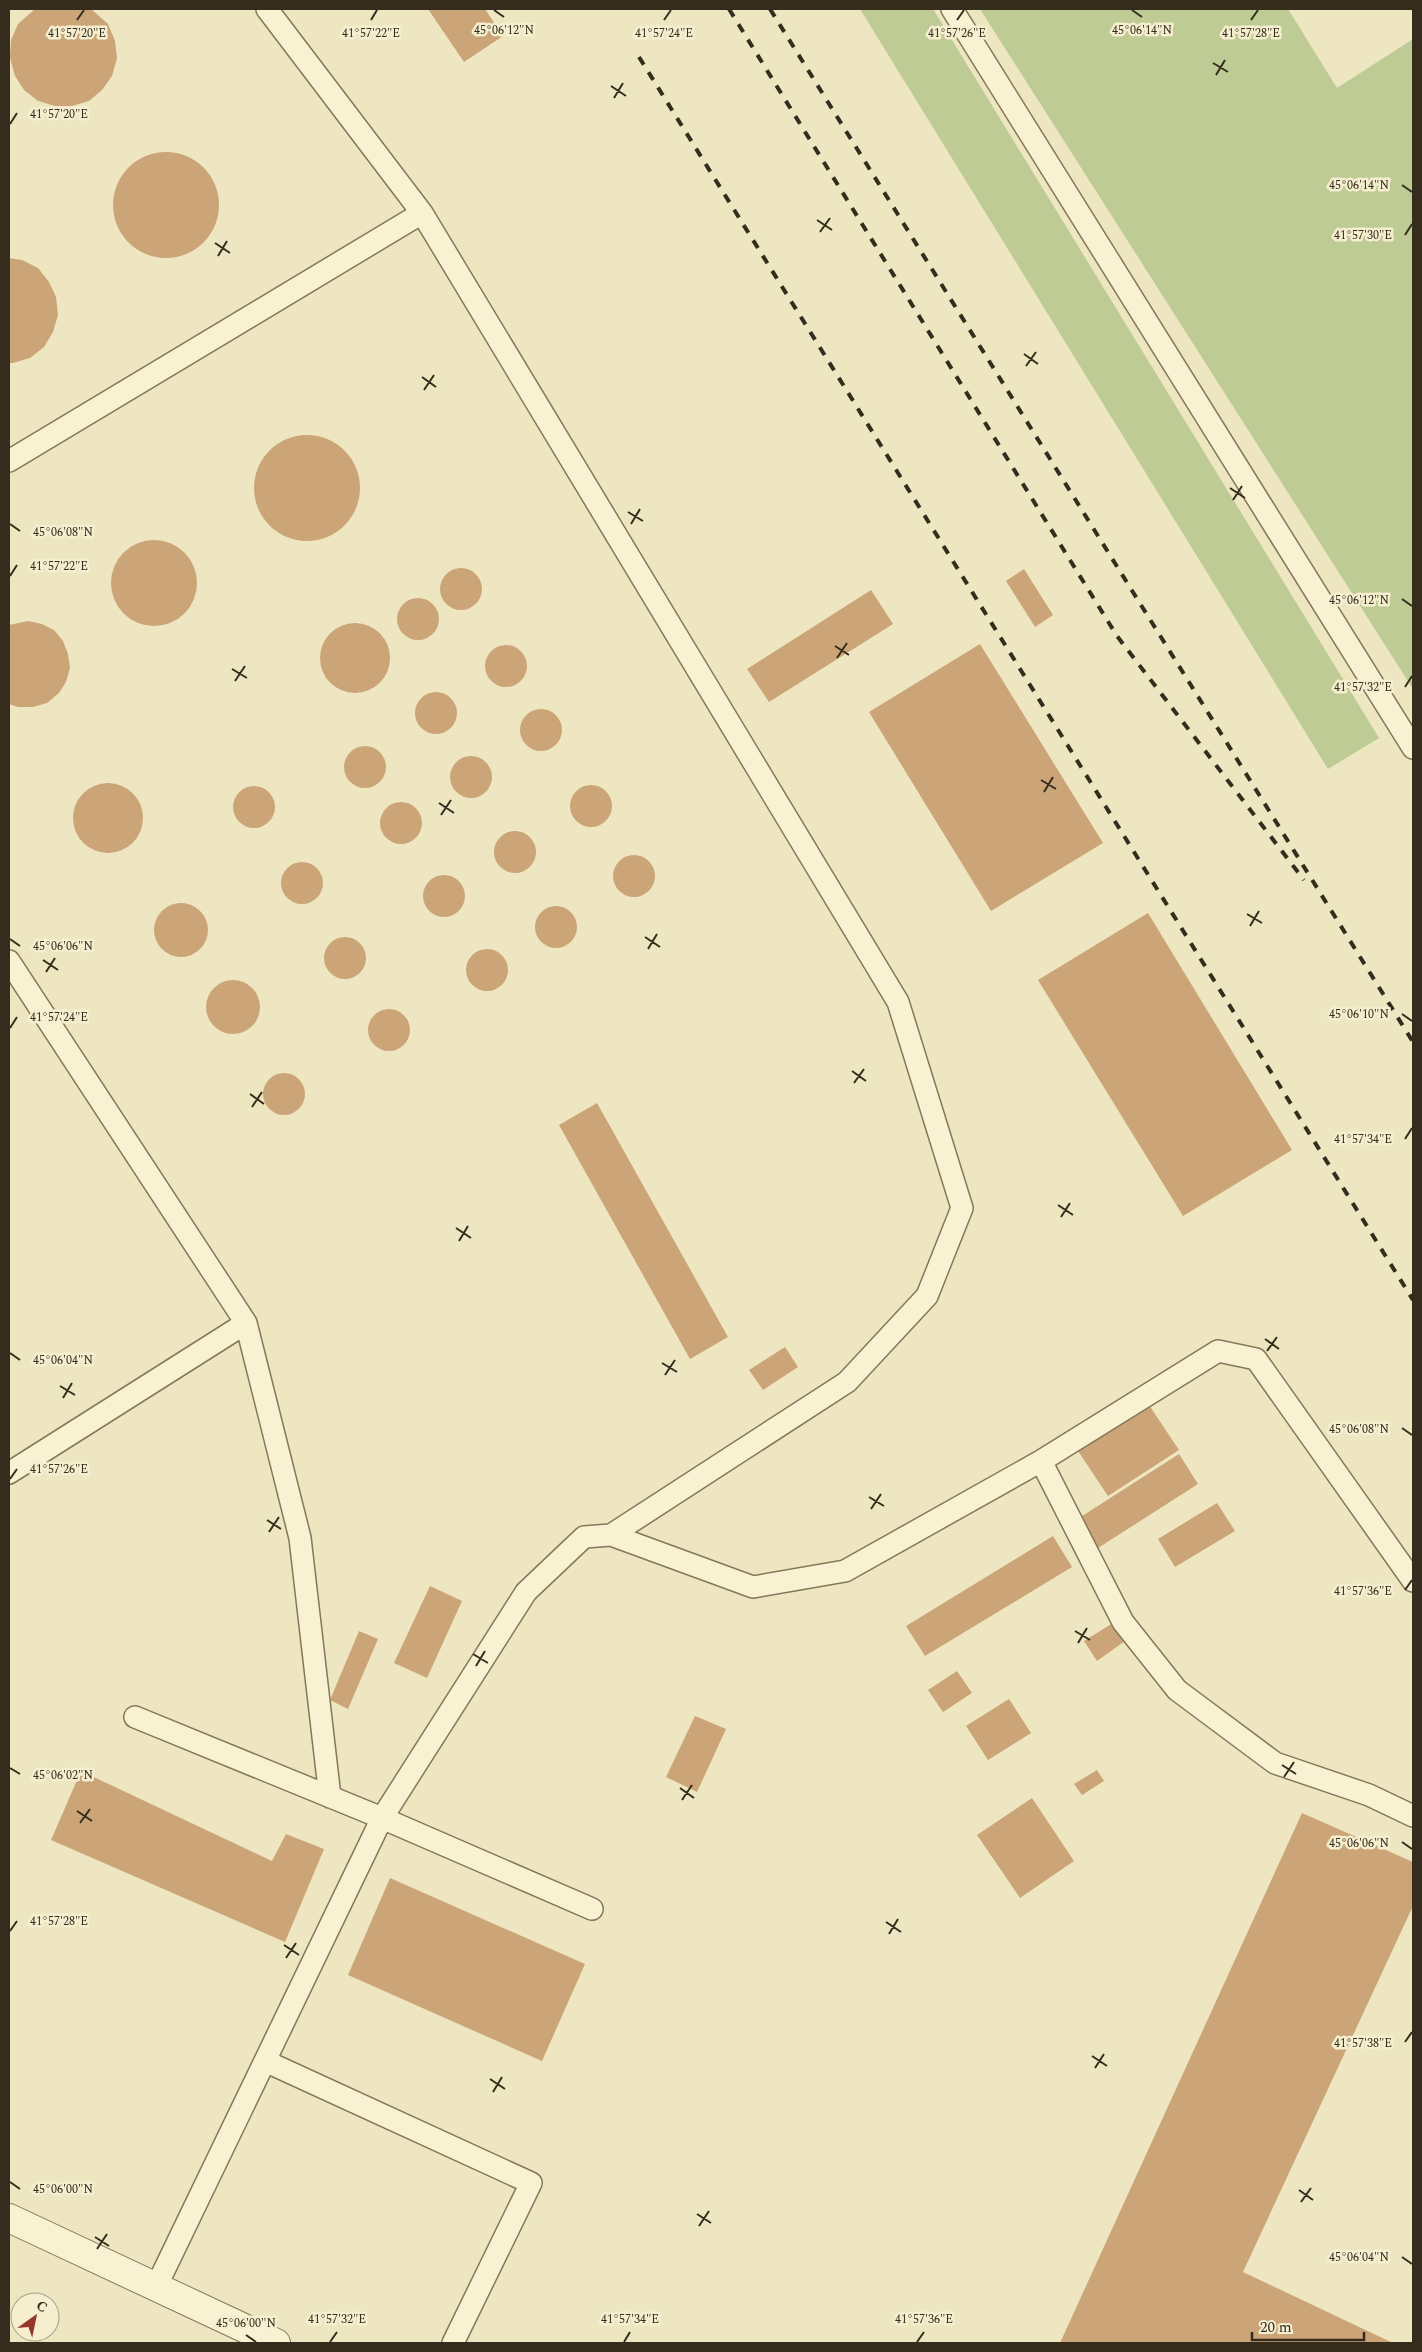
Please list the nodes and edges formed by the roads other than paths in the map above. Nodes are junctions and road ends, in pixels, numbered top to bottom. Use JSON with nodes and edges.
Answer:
{"nodes":[{"id":1,"x":267,"y":9,"type":"edge"},
{"id":2,"x":952,"y":9,"type":"edge"},
{"id":3,"x":422,"y":213,"type":"junction"},
{"id":4,"x":9,"y":461,"type":"edge"},
{"id":5,"x":1413,"y":748,"type":"edge"},
{"id":6,"x":9,"y":961,"type":"edge"},
{"id":7,"x":246,"y":1323,"type":"junction"},
{"id":8,"x":1041,"y":1461,"type":"junction"},
{"id":9,"x":9,"y":1473,"type":"edge"},
{"id":10,"x":611,"y":1535,"type":"junction"},
{"id":11,"x":1413,"y":1581,"type":"edge"},
{"id":12,"x":135,"y":1717,"type":"dead end"},
{"id":13,"x":330,"y":1797,"type":"junction"},
{"id":14,"x":1413,"y":1816,"type":"edge"},
{"id":15,"x":382,"y":1818,"type":"junction"},
{"id":16,"x":592,"y":1909,"type":"dead end"},
{"id":17,"x":265,"y":2061,"type":"junction"},
{"id":18,"x":9,"y":2218,"type":"edge"},
{"id":19,"x":156,"y":2287,"type":"junction"},
{"id":20,"x":276,"y":2343,"type":"edge"},
{"id":21,"x":453,"y":2343,"type":"edge"}],
"edges":[{"from":1,"to":3,"type":"lane"},
{"from":2,"to":5,"type":"lane"},
{"from":3,"to":4,"type":"lane"},
{"from":3,"to":10,"type":"lane"},
{"from":6,"to":7,"type":"lane"},
{"from":7,"to":9,"type":"lane"},
{"from":7,"to":13,"type":"lane"},
{"from":8,"to":10,"type":"lane"},
{"from":8,"to":11,"type":"lane"},
{"from":8,"to":14,"type":"lane"},
{"from":10,"to":15,"type":"lane"},
{"from":12,"to":13,"type":"lane"},
{"from":13,"to":15,"type":"lane"},
{"from":15,"to":16,"type":"lane"},
{"from":15,"to":17,"type":"lane"},
{"from":17,"to":19,"type":"lane"},
{"from":17,"to":21,"type":"lane"},
{"from":18,"to":19,"type":"street"},
{"from":19,"to":20,"type":"street"}]}
